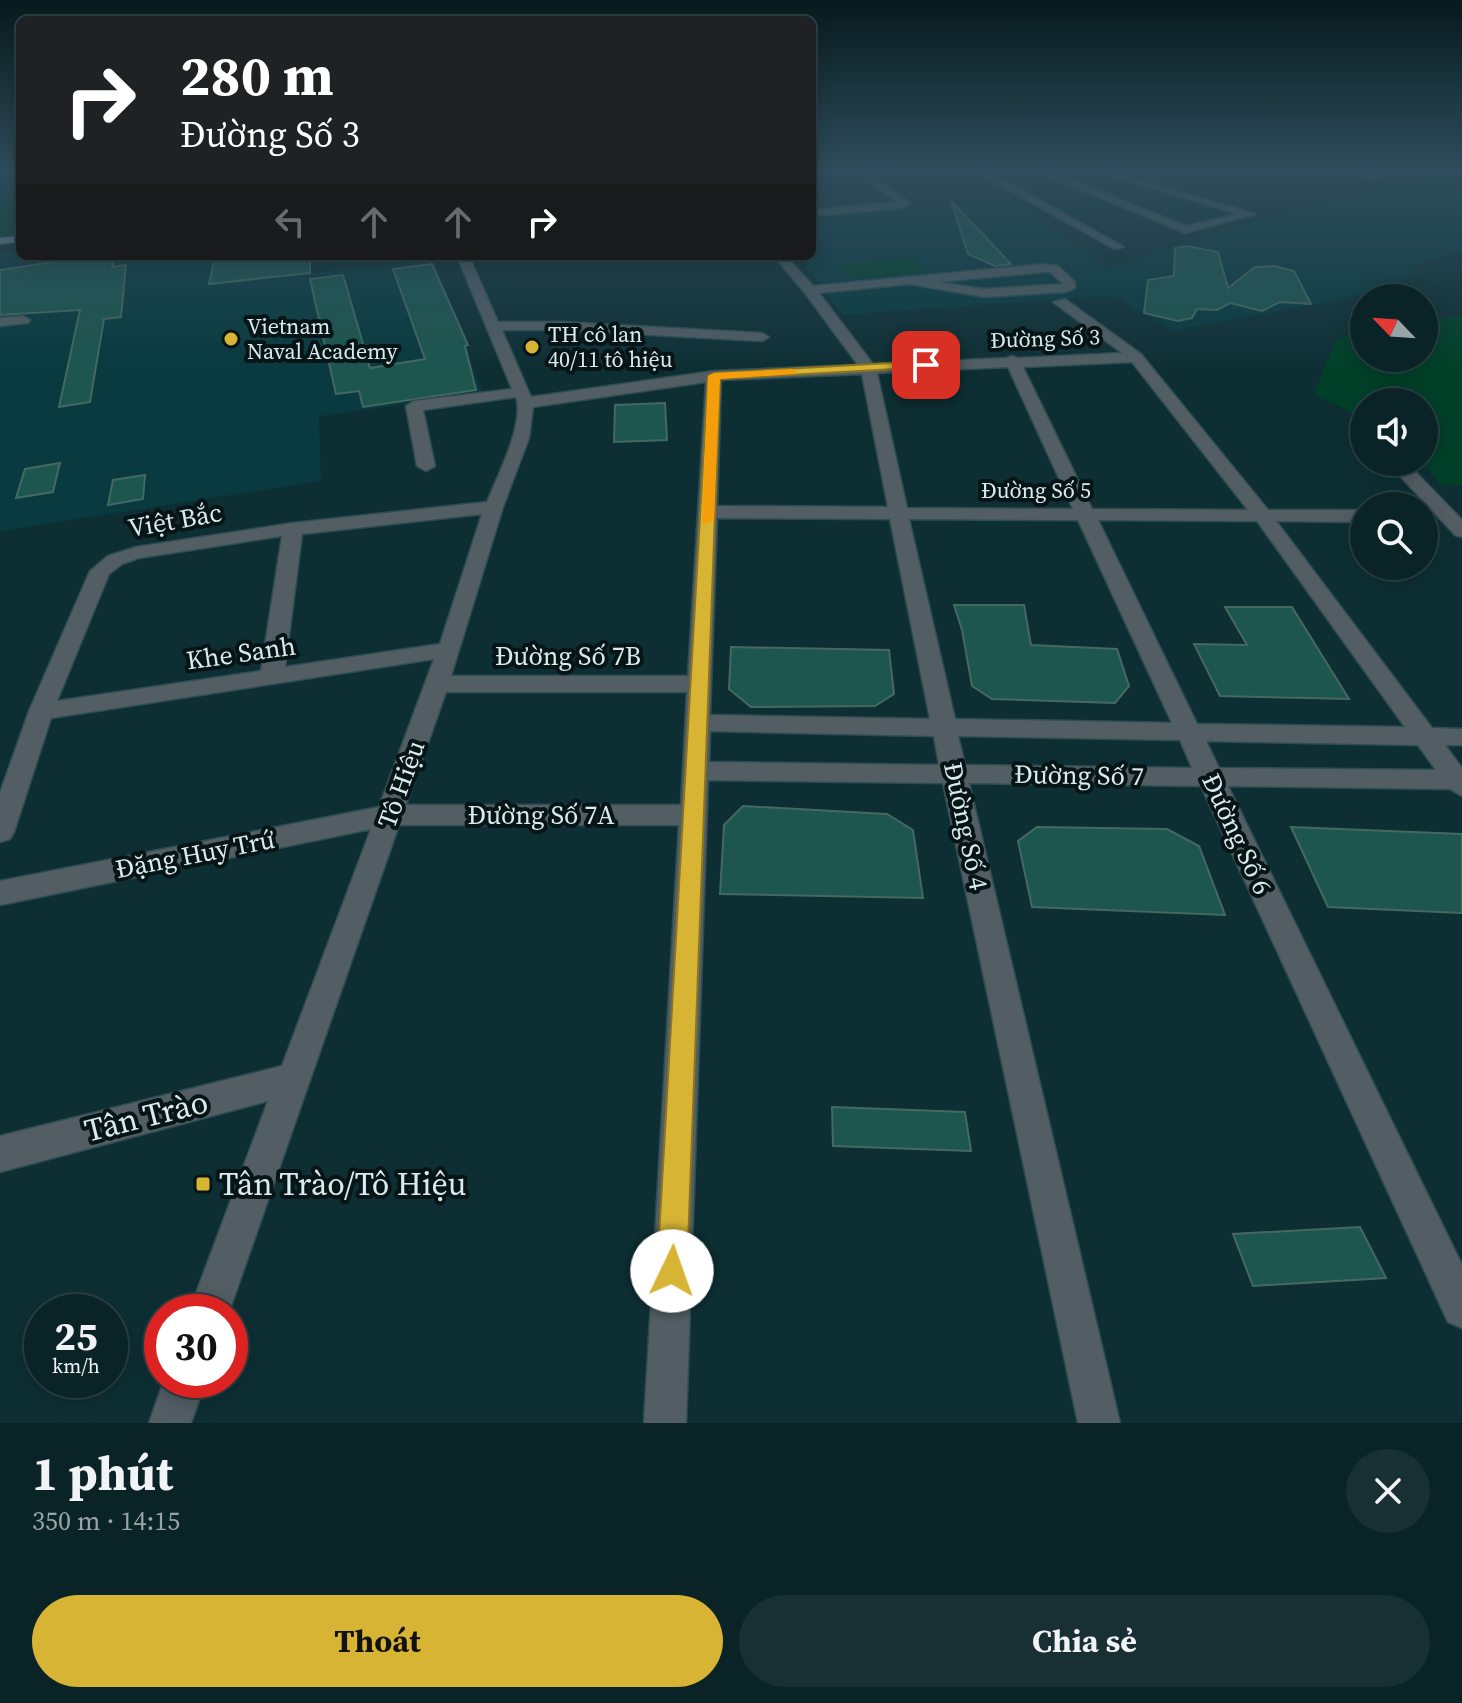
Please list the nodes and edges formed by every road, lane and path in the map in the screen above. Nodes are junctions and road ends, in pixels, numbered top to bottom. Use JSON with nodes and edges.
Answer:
{"nodes":[{"id":1,"x":1101,"y":237,"type":"edge"},
{"id":2,"x":1118,"y":247,"type":"dead end"},
{"id":3,"x":465,"y":260,"type":"edge"},
{"id":4,"x":784,"y":260,"type":"edge"},
{"id":5,"x":911,"y":281,"type":"junction"},
{"id":6,"x":810,"y":290,"type":"junction"},
{"id":7,"x":1060,"y":302,"type":"dead end"},
{"id":8,"x":23,"y":320,"type":"dead end"},
{"id":9,"x":0,"y":322,"type":"edge"},
{"id":10,"x":495,"y":326,"type":"junction"},
{"id":11,"x":762,"y":337,"type":"dead end"},
{"id":12,"x":1136,"y":357,"type":"junction"},
{"id":13,"x":1012,"y":360,"type":"junction"},
{"id":14,"x":868,"y":368,"type":"junction"},
{"id":15,"x":714,"y":376,"type":"junction"},
{"id":16,"x":524,"y":397,"type":"junction"},
{"id":17,"x":426,"y":466,"type":"dead end"},
{"id":18,"x":1409,"y":476,"type":"edge"},
{"id":19,"x":494,"y":507,"type":"junction"},
{"id":20,"x":708,"y":512,"type":"junction"},
{"id":21,"x":899,"y":513,"type":"junction"},
{"id":22,"x":1086,"y":514,"type":"junction"},
{"id":23,"x":1262,"y":515,"type":"junction"},
{"id":24,"x":1350,"y":516,"type":"edge"},
{"id":25,"x":1438,"y":516,"type":"edge"},
{"id":26,"x":1448,"y":516,"type":"junction"},
{"id":27,"x":293,"y":529,"type":"junction"},
{"id":28,"x":1462,"y":531,"type":"edge"},
{"id":29,"x":449,"y":650,"type":"junction"},
{"id":30,"x":272,"y":677,"type":"junction"},
{"id":31,"x":437,"y":684,"type":"junction"},
{"id":32,"x":700,"y":684,"type":"junction"},
{"id":33,"x":41,"y":711,"type":"junction"},
{"id":34,"x":698,"y":723,"type":"junction"},
{"id":35,"x":944,"y":728,"type":"junction"},
{"id":36,"x":1189,"y":732,"type":"junction"},
{"id":37,"x":1424,"y":737,"type":"junction"},
{"id":38,"x":1462,"y":737,"type":"edge"},
{"id":39,"x":696,"y":771,"type":"junction"},
{"id":40,"x":954,"y":774,"type":"junction"},
{"id":41,"x":1210,"y":777,"type":"junction"},
{"id":42,"x":1460,"y":782,"type":"edge"},
{"id":43,"x":390,"y":815,"type":"junction"},
{"id":44,"x":693,"y":815,"type":"junction"},
{"id":45,"x":0,"y":832,"type":"edge"},
{"id":46,"x":0,"y":893,"type":"edge"},
{"id":47,"x":292,"y":1079,"type":"junction"},
{"id":48,"x":0,"y":1154,"type":"edge"},
{"id":49,"x":215,"y":1294,"type":"edge"},
{"id":50,"x":1462,"y":1308,"type":"edge"},
{"id":51,"x":179,"y":1398,"type":"edge"},
{"id":52,"x":170,"y":1423,"type":"edge"},
{"id":53,"x":665,"y":1423,"type":"edge"},
{"id":54,"x":1099,"y":1423,"type":"edge"}],
"edges":[{"from":1,"to":2,"type":"street"},
{"from":3,"to":10,"type":"street"},
{"from":4,"to":6,"type":"street","name":"Đường Số 4"},
{"from":5,"to":5,"type":"street"},
{"from":5,"to":6,"type":"street"},
{"from":6,"to":14,"type":"street","name":"Đường Số 4"},
{"from":7,"to":12,"type":"street"},
{"from":8,"to":9,"type":"street"},
{"from":10,"to":11,"type":"street"},
{"from":10,"to":16,"type":"street"},
{"from":12,"to":13,"type":"street","name":"Đường Số 3"},
{"from":12,"to":23,"type":"street"},
{"from":13,"to":14,"type":"street","name":"Đường Số 3"},
{"from":13,"to":22,"type":"street","name":"Đường Số 6"},
{"from":14,"to":15,"type":"street","name":"Đường Số 3"},
{"from":14,"to":21,"type":"street","name":"Đường Số 4"},
{"from":15,"to":16,"type":"street","name":"Đường Số 3"},
{"from":15,"to":20,"type":"street"},
{"from":16,"to":17,"type":"street","name":"Đường Số 3"},
{"from":16,"to":19,"type":"street","name":"Tô Hiệu"},
{"from":18,"to":26,"type":"street"},
{"from":19,"to":27,"type":"street","name":"Việt Bắc"},
{"from":19,"to":29,"type":"street","name":"Tô Hiệu"},
{"from":20,"to":21,"type":"street","name":"Đường Số 5"},
{"from":20,"to":32,"type":"street"},
{"from":21,"to":22,"type":"street","name":"Đường Số 5"},
{"from":21,"to":35,"type":"street","name":"Đường Số 4"},
{"from":22,"to":23,"type":"street","name":"Đường Số 5"},
{"from":22,"to":36,"type":"street","name":"Đường Số 6"},
{"from":23,"to":24,"type":"street","name":"Đường Số 5"},
{"from":23,"to":37,"type":"street"},
{"from":25,"to":26,"type":"street"},
{"from":26,"to":28,"type":"street"},
{"from":27,"to":30,"type":"street"},
{"from":27,"to":33,"type":"street","name":"Việt Bắc"},
{"from":29,"to":30,"type":"street","name":"Khe Sanh"},
{"from":29,"to":31,"type":"street","name":"Tô Hiệu"},
{"from":30,"to":33,"type":"street","name":"Khe Sanh"},
{"from":31,"to":32,"type":"street","name":"Đường Số 7B"},
{"from":31,"to":43,"type":"street","name":"Tô Hiệu"},
{"from":32,"to":34,"type":"street"},
{"from":33,"to":45,"type":"street","name":"Việt Bắc"},
{"from":34,"to":35,"type":"street","name":"Đường Số 7"},
{"from":34,"to":39,"type":"street"},
{"from":35,"to":36,"type":"street","name":"Đường Số 7"},
{"from":35,"to":40,"type":"street","name":"Đường Số 4"},
{"from":36,"to":37,"type":"street","name":"Đường Số 7"},
{"from":36,"to":41,"type":"street","name":"Đường Số 6"},
{"from":37,"to":38,"type":"street","name":"Đường Số 7"},
{"from":37,"to":42,"type":"street"},
{"from":39,"to":40,"type":"street","name":"Đường Số 7"},
{"from":39,"to":44,"type":"street"},
{"from":40,"to":41,"type":"street","name":"Đường Số 7"},
{"from":40,"to":54,"type":"street","name":"Đường Số 4"},
{"from":41,"to":42,"type":"street","name":"Đường Số 7"},
{"from":41,"to":50,"type":"street","name":"Đường Số 6"},
{"from":43,"to":44,"type":"street","name":"Đường Số 7A"},
{"from":43,"to":46,"type":"street","name":"Đặng Huy Trứ"},
{"from":43,"to":47,"type":"street","name":"Tô Hiệu"},
{"from":44,"to":53,"type":"street"},
{"from":47,"to":48,"type":"street","name":"Tân Trào"},
{"from":47,"to":49,"type":"street","name":"Tô Hiệu"},
{"from":51,"to":52,"type":"street"}]}
